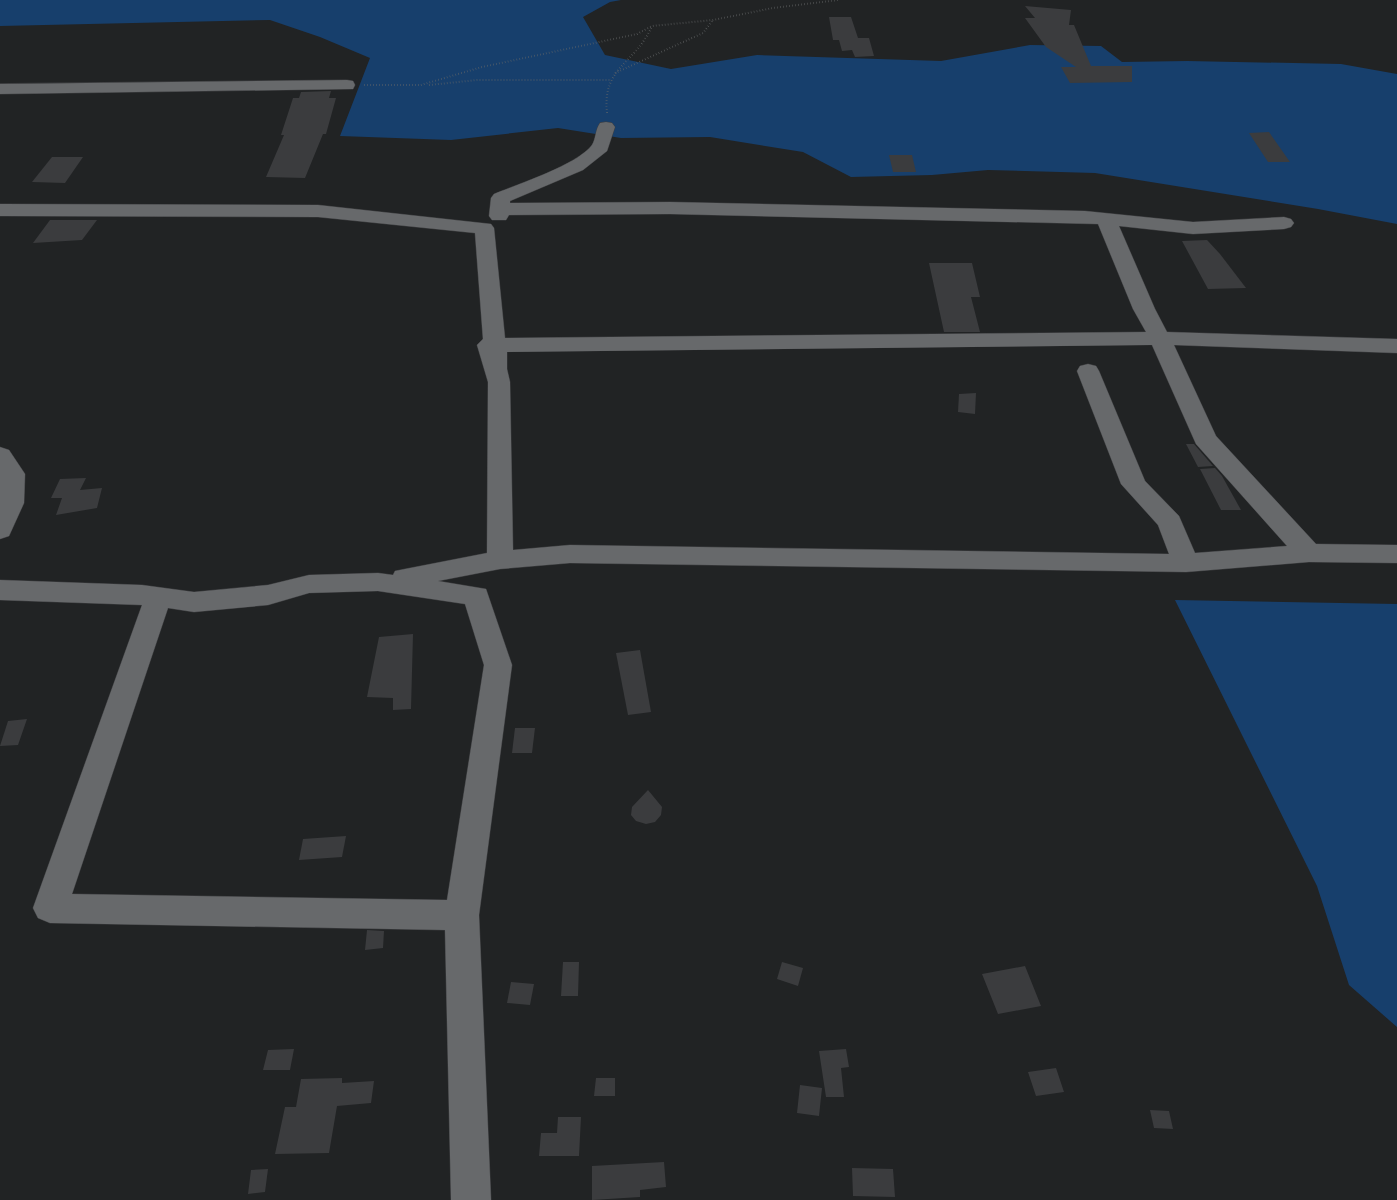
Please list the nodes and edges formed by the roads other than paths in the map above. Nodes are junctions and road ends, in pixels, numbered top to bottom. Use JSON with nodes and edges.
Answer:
{"nodes":[{"id":1,"x":346,"y":85,"type":"road end"},
{"id":2,"x":0,"y":89,"type":"edge"},
{"id":3,"x":606,"y":127,"type":"road end"},
{"id":4,"x":500,"y":209,"type":"junction"},
{"id":5,"x":0,"y":210,"type":"edge"},
{"id":6,"x":1106,"y":219,"type":"junction"},
{"id":7,"x":1284,"y":223,"type":"dead end"},
{"id":8,"x":1160,"y":338,"type":"junction"},
{"id":9,"x":488,"y":345,"type":"junction"},
{"id":10,"x":1397,"y":346,"type":"edge"},
{"id":11,"x":497,"y":367,"type":"dead end"},
{"id":12,"x":1088,"y":371,"type":"dead end"},
{"id":13,"x":0,"y":455,"type":"edge"},
{"id":14,"x":0,"y":530,"type":"edge"},
{"id":15,"x":1309,"y":553,"type":"junction"},
{"id":16,"x":1397,"y":554,"type":"edge"},
{"id":17,"x":500,"y":560,"type":"junction"},
{"id":18,"x":1186,"y":563,"type":"junction"},
{"id":19,"x":378,"y":582,"type":"junction"},
{"id":20,"x":0,"y":590,"type":"edge"},
{"id":21,"x":158,"y":598,"type":"junction"},
{"id":22,"x":462,"y":915,"type":"junction"},
{"id":23,"x":471,"y":1200,"type":"edge"}],
"edges":[{"from":1,"to":2,"type":"street"},
{"from":3,"to":4,"type":"street"},
{"from":4,"to":6,"type":"street"},
{"from":4,"to":9,"type":"street"},
{"from":5,"to":11,"type":"street"},
{"from":6,"to":7,"type":"street"},
{"from":6,"to":8,"type":"street"},
{"from":8,"to":9,"type":"street"},
{"from":8,"to":10,"type":"street"},
{"from":8,"to":15,"type":"street"},
{"from":9,"to":17,"type":"street"},
{"from":12,"to":18,"type":"street"},
{"from":13,"to":14,"type":"street"},
{"from":15,"to":16,"type":"street"},
{"from":15,"to":18,"type":"street"},
{"from":17,"to":18,"type":"street"},
{"from":17,"to":19,"type":"street"},
{"from":19,"to":21,"type":"street"},
{"from":19,"to":22,"type":"street"},
{"from":20,"to":21,"type":"street"},
{"from":21,"to":22,"type":"street"},
{"from":22,"to":23,"type":"street"}]}
